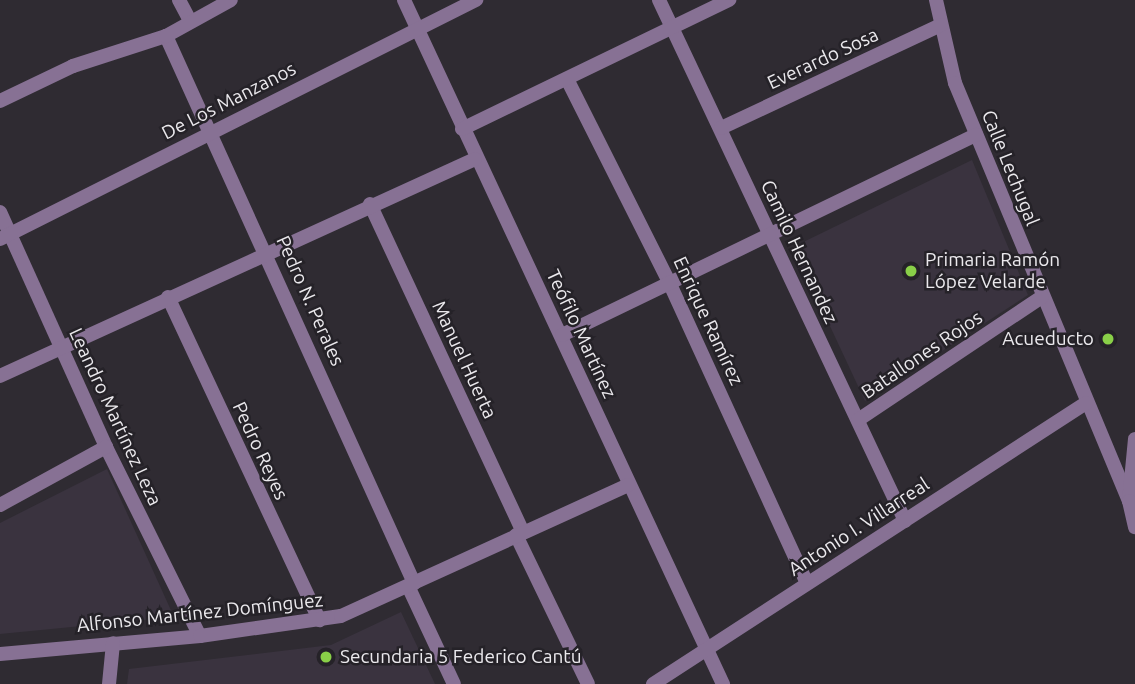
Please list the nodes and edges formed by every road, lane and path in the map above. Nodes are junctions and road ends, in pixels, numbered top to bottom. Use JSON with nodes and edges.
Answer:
{"nodes":[{"id":1,"x":179,"y":0,"type":"edge"},
{"id":2,"x":230,"y":0,"type":"edge"},
{"id":3,"x":404,"y":0,"type":"edge"},
{"id":4,"x":476,"y":0,"type":"edge"},
{"id":5,"x":659,"y":0,"type":"edge"},
{"id":6,"x":729,"y":0,"type":"edge"},
{"id":7,"x":936,"y":0,"type":"edge"},
{"id":8,"x":190,"y":21,"type":"junction"},
{"id":9,"x":941,"y":25,"type":"junction"},
{"id":10,"x":673,"y":27,"type":"junction"},
{"id":11,"x":416,"y":29,"type":"junction"},
{"id":12,"x":166,"y":36,"type":"junction"},
{"id":13,"x":567,"y":79,"type":"junction"},
{"id":14,"x":0,"y":101,"type":"edge"},
{"id":15,"x":721,"y":128,"type":"junction"},
{"id":16,"x":462,"y":129,"type":"junction"},
{"id":17,"x":211,"y":131,"type":"junction"},
{"id":18,"x":976,"y":135,"type":"junction"},
{"id":19,"x":475,"y":159,"type":"junction"},
{"id":20,"x":370,"y":204,"type":"junction"},
{"id":21,"x":0,"y":212,"type":"edge"},
{"id":22,"x":769,"y":235,"type":"junction"},
{"id":23,"x":5,"y":236,"type":"edge"},
{"id":24,"x":266,"y":251,"type":"junction"},
{"id":25,"x":669,"y":282,"type":"junction"},
{"id":26,"x":169,"y":297,"type":"junction"},
{"id":27,"x":1042,"y":298,"type":"junction"},
{"id":28,"x":562,"y":335,"type":"junction"},
{"id":29,"x":59,"y":347,"type":"junction"},
{"id":30,"x":0,"y":376,"type":"edge"},
{"id":31,"x":1086,"y":402,"type":"junction"},
{"id":32,"x":858,"y":420,"type":"junction"},
{"id":33,"x":1135,"y":439,"type":"edge"},
{"id":34,"x":106,"y":447,"type":"junction"},
{"id":35,"x":629,"y":485,"type":"junction"},
{"id":36,"x":1129,"y":501,"type":"junction"},
{"id":37,"x":0,"y":505,"type":"edge"},
{"id":38,"x":905,"y":521,"type":"junction"},
{"id":39,"x":1135,"y":527,"type":"edge"},
{"id":40,"x":519,"y":533,"type":"junction"},
{"id":41,"x":807,"y":583,"type":"junction"},
{"id":42,"x":411,"y":585,"type":"junction"},
{"id":43,"x":319,"y":620,"type":"junction"},
{"id":44,"x":200,"y":635,"type":"junction"},
{"id":45,"x":113,"y":643,"type":"junction"},
{"id":46,"x":706,"y":649,"type":"junction"},
{"id":47,"x":0,"y":654,"type":"edge"},
{"id":48,"x":109,"y":684,"type":"edge"},
{"id":49,"x":454,"y":684,"type":"edge"},
{"id":50,"x":588,"y":684,"type":"edge"},
{"id":51,"x":653,"y":684,"type":"edge"},
{"id":52,"x":723,"y":684,"type":"edge"}],
"edges":[{"from":1,"to":8,"type":"street"},
{"from":2,"to":8,"type":"street"},
{"from":3,"to":11,"type":"street","name":"Teófilo Martínez"},
{"from":4,"to":11,"type":"street","name":"De Los Manzanos"},
{"from":5,"to":10,"type":"street","name":"Camilo Hernandez"},
{"from":6,"to":10,"type":"street"},
{"from":7,"to":9,"type":"street","name":"Calle Lechugal"},
{"from":8,"to":12,"type":"street"},
{"from":9,"to":15,"type":"street","name":"Everardo Sosa"},
{"from":9,"to":18,"type":"street","name":"Calle Lechugal"},
{"from":10,"to":13,"type":"street"},
{"from":10,"to":15,"type":"street","name":"Camilo Hernandez"},
{"from":11,"to":16,"type":"street","name":"Teófilo Martínez"},
{"from":11,"to":17,"type":"street","name":"De Los Manzanos"},
{"from":12,"to":14,"type":"street"},
{"from":12,"to":17,"type":"street","name":"Pedro N. Perales"},
{"from":13,"to":16,"type":"street"},
{"from":13,"to":25,"type":"street","name":"Enrique Ramírez"},
{"from":15,"to":22,"type":"street","name":"Camilo Hernandez"},
{"from":16,"to":19,"type":"street","name":"Teófilo Martínez"},
{"from":17,"to":23,"type":"street","name":"De Los Manzanos"},
{"from":17,"to":24,"type":"street","name":"Pedro N. Perales"},
{"from":18,"to":22,"type":"street"},
{"from":18,"to":27,"type":"street","name":"Calle Lechugal"},
{"from":19,"to":20,"type":"street"},
{"from":19,"to":28,"type":"street","name":"Teófilo Martínez"},
{"from":20,"to":24,"type":"street"},
{"from":20,"to":40,"type":"street","name":"Manuel Huerta"},
{"from":21,"to":23,"type":"street","name":"Leandro Martínez Leza"},
{"from":22,"to":25,"type":"street"},
{"from":22,"to":32,"type":"street","name":"Camilo Hernandez"},
{"from":23,"to":29,"type":"street","name":"Leandro Martínez Leza"},
{"from":24,"to":26,"type":"street"},
{"from":24,"to":42,"type":"street","name":"Pedro N. Perales"},
{"from":25,"to":28,"type":"street"},
{"from":25,"to":41,"type":"street","name":"Enrique Ramírez"},
{"from":26,"to":29,"type":"street"},
{"from":26,"to":43,"type":"street","name":"Pedro Reyes"},
{"from":27,"to":31,"type":"street","name":"Calle Lechugal"},
{"from":27,"to":32,"type":"street","name":"Batallones Rojos"},
{"from":28,"to":35,"type":"street","name":"Teófilo Martínez"},
{"from":29,"to":30,"type":"street"},
{"from":29,"to":34,"type":"street","name":"Leandro Martínez Leza"},
{"from":31,"to":36,"type":"street","name":"Calle Lechugal"},
{"from":31,"to":38,"type":"street","name":"Antonio I. Villarreal"},
{"from":32,"to":38,"type":"street","name":"Camilo Hernandez"},
{"from":33,"to":36,"type":"street"},
{"from":34,"to":37,"type":"street"},
{"from":34,"to":44,"type":"street","name":"Leandro Martínez Leza"},
{"from":35,"to":40,"type":"street","name":"Alfonso Martínez Domínguez"},
{"from":35,"to":46,"type":"street","name":"Teófilo Martínez"},
{"from":36,"to":39,"type":"street"},
{"from":38,"to":41,"type":"street","name":"Antonio I. Villarreal"},
{"from":40,"to":42,"type":"street","name":"Alfonso Martínez Domínguez"},
{"from":40,"to":50,"type":"street","name":"Manuel Huerta"},
{"from":41,"to":46,"type":"street","name":"Antonio I. Villarreal"},
{"from":42,"to":43,"type":"street","name":"Alfonso Martínez Domínguez"},
{"from":42,"to":49,"type":"street","name":"Pedro N. Perales"},
{"from":43,"to":44,"type":"street","name":"Alfonso Martínez Domínguez"},
{"from":44,"to":45,"type":"street","name":"Alfonso Martínez Domínguez"},
{"from":45,"to":47,"type":"street","name":"Alfonso Martínez Domínguez"},
{"from":45,"to":48,"type":"street"},
{"from":46,"to":51,"type":"street","name":"Antonio I. Villarreal"},
{"from":46,"to":52,"type":"street","name":"Teófilo Martínez"}]}
